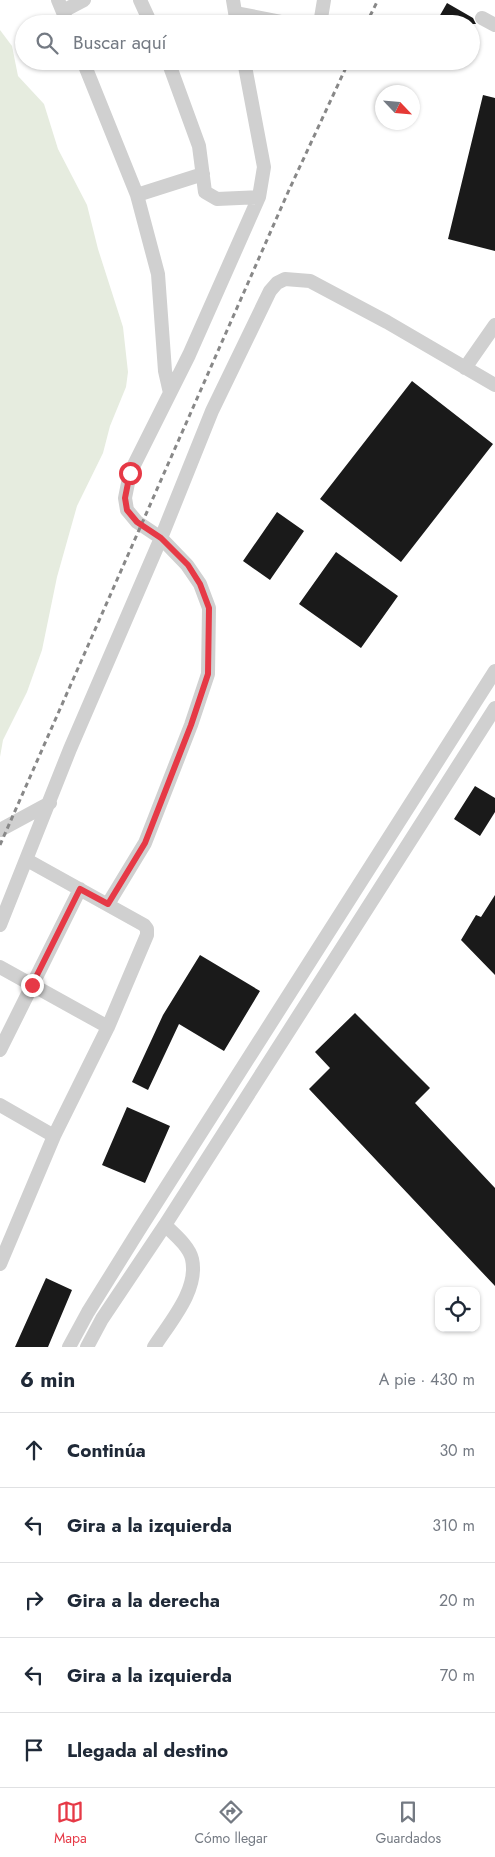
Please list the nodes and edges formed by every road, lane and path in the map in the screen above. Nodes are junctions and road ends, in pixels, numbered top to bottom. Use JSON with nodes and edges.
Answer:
{"nodes":[{"id":1,"x":84,"y":0,"type":"edge"},
{"id":2,"x":140,"y":0,"type":"edge"},
{"id":3,"x":324,"y":0,"type":"edge"},
{"id":4,"x":63,"y":12,"type":"edge"},
{"id":5,"x":235,"y":12,"type":"edge"},
{"id":6,"x":147,"y":15,"type":"edge"},
{"id":7,"x":249,"y":15,"type":"edge"},
{"id":8,"x":322,"y":15,"type":"edge"},
{"id":9,"x":482,"y":18,"type":"dead end"},
{"id":10,"x":495,"y":25,"type":"edge"},
{"id":11,"x":87,"y":70,"type":"edge"},
{"id":12,"x":171,"y":70,"type":"edge"},
{"id":13,"x":246,"y":70,"type":"edge"},
{"id":14,"x":202,"y":174,"type":"junction"},
{"id":15,"x":137,"y":195,"type":"junction"},
{"id":16,"x":259,"y":197,"type":"junction"},
{"id":17,"x":495,"y":325,"type":"edge"},
{"id":18,"x":465,"y":368,"type":"junction"},
{"id":19,"x":495,"y":385,"type":"edge"},
{"id":20,"x":170,"y":393,"type":"junction"},
{"id":21,"x":156,"y":534,"type":"junction"},
{"id":22,"x":495,"y":671,"type":"edge"},
{"id":23,"x":495,"y":708,"type":"edge"},
{"id":24,"x":416,"y":794,"type":"junction"},
{"id":25,"x":50,"y":803,"type":"junction"},
{"id":26,"x":432,"y":805,"type":"junction"},
{"id":27,"x":0,"y":830,"type":"edge"},
{"id":28,"x":27,"y":860,"type":"junction"},
{"id":29,"x":80,"y":889,"type":"junction"},
{"id":30,"x":108,"y":904,"type":"junction"},
{"id":31,"x":0,"y":926,"type":"edge"},
{"id":32,"x":318,"y":949,"type":"junction"},
{"id":33,"x":334,"y":959,"type":"junction"},
{"id":34,"x":0,"y":967,"type":"edge"},
{"id":35,"x":298,"y":980,"type":"junction"},
{"id":36,"x":32,"y":985,"type":"junction"},
{"id":37,"x":315,"y":990,"type":"junction"},
{"id":38,"x":108,"y":1026,"type":"junction"},
{"id":39,"x":0,"y":1050,"type":"edge"},
{"id":40,"x":0,"y":1105,"type":"edge"},
{"id":41,"x":204,"y":1130,"type":"junction"},
{"id":42,"x":54,"y":1136,"type":"junction"},
{"id":43,"x":221,"y":1137,"type":"junction"},
{"id":44,"x":165,"y":1226,"type":"junction"},
{"id":45,"x":139,"y":1230,"type":"junction"},
{"id":46,"x":156,"y":1240,"type":"junction"},
{"id":47,"x":0,"y":1264,"type":"edge"},
{"id":48,"x":69,"y":1347,"type":"edge"},
{"id":49,"x":87,"y":1347,"type":"edge"},
{"id":50,"x":154,"y":1347,"type":"edge"}],
"edges":[{"from":1,"to":4,"type":"street"},
{"from":2,"to":6,"type":"street"},
{"from":3,"to":8,"type":"street"},
{"from":5,"to":7,"type":"street"},
{"from":9,"to":10,"type":"street"},
{"from":11,"to":15,"type":"street"},
{"from":12,"to":14,"type":"street"},
{"from":13,"to":16,"type":"street"},
{"from":14,"to":15,"type":"street"},
{"from":14,"to":16,"type":"street"},
{"from":15,"to":20,"type":"street"},
{"from":16,"to":20,"type":"street"},
{"from":17,"to":18,"type":"street"},
{"from":18,"to":19,"type":"street"},
{"from":18,"to":21,"type":"street"},
{"from":20,"to":21,"type":"street"},
{"from":21,"to":25,"type":"street"},
{"from":21,"to":30,"type":"street"},
{"from":22,"to":24,"type":"street"},
{"from":23,"to":26,"type":"street"},
{"from":24,"to":26,"type":"street"},
{"from":24,"to":32,"type":"street"},
{"from":25,"to":27,"type":"street"},
{"from":25,"to":28,"type":"street"},
{"from":26,"to":33,"type":"street"},
{"from":28,"to":29,"type":"street"},
{"from":28,"to":31,"type":"street"},
{"from":29,"to":30,"type":"street"},
{"from":29,"to":36,"type":"street"},
{"from":30,"to":38,"type":"street"},
{"from":32,"to":33,"type":"street"},
{"from":32,"to":35,"type":"street"},
{"from":33,"to":37,"type":"street"},
{"from":34,"to":36,"type":"street"},
{"from":35,"to":37,"type":"street"},
{"from":35,"to":41,"type":"street"},
{"from":36,"to":38,"type":"street"},
{"from":36,"to":39,"type":"street"},
{"from":37,"to":43,"type":"street"},
{"from":38,"to":42,"type":"street"},
{"from":40,"to":42,"type":"street"},
{"from":41,"to":43,"type":"street"},
{"from":41,"to":45,"type":"street"},
{"from":42,"to":47,"type":"street"},
{"from":43,"to":44,"type":"street"},
{"from":44,"to":46,"type":"street"},
{"from":44,"to":50,"type":"street"},
{"from":45,"to":46,"type":"street"},
{"from":45,"to":48,"type":"street"},
{"from":46,"to":49,"type":"street"}]}
